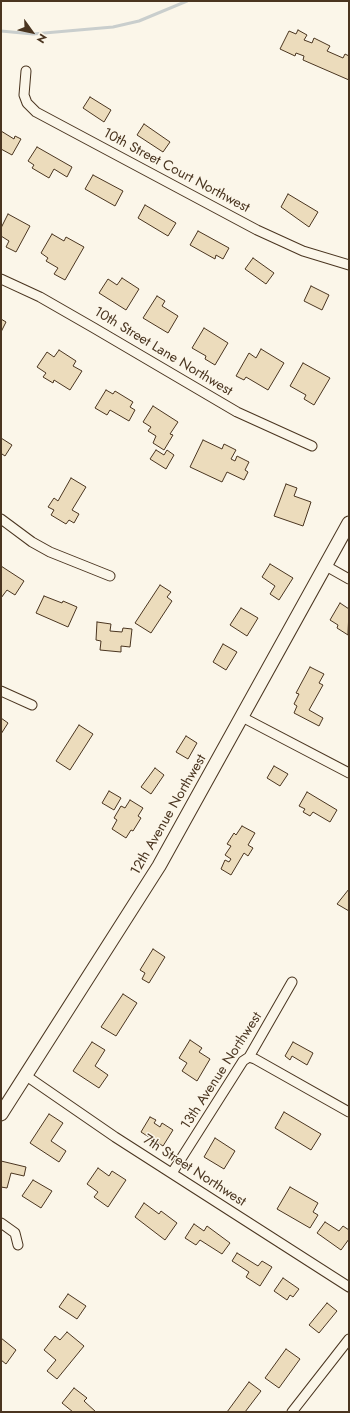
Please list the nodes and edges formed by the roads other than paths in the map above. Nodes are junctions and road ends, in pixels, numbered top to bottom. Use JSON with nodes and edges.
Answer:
{"nodes":[{"id":1,"x":26,"y":71,"type":"dead end"},
{"id":2,"x":349,"y":265,"type":"edge"},
{"id":3,"x":1,"y":279,"type":"edge"},
{"id":4,"x":312,"y":446,"type":"dead end"},
{"id":5,"x":1,"y":519,"type":"edge"},
{"id":6,"x":349,"y":523,"type":"edge"},
{"id":7,"x":326,"y":566,"type":"junction"},
{"id":8,"x":110,"y":576,"type":"dead end"},
{"id":9,"x":349,"y":578,"type":"edge"},
{"id":10,"x":1,"y":691,"type":"edge"},
{"id":11,"x":32,"y":705,"type":"dead end"},
{"id":12,"x":242,"y":717,"type":"junction"},
{"id":13,"x":349,"y":773,"type":"edge"},
{"id":14,"x":292,"y":982,"type":"dead end"},
{"id":15,"x":249,"y":1057,"type":"junction"},
{"id":16,"x":25,"y":1075,"type":"junction"},
{"id":17,"x":349,"y":1112,"type":"edge"},
{"id":18,"x":1,"y":1114,"type":"edge"},
{"id":19,"x":172,"y":1173,"type":"junction"},
{"id":20,"x":1,"y":1223,"type":"edge"},
{"id":21,"x":18,"y":1245,"type":"dead end"},
{"id":22,"x":349,"y":1287,"type":"edge"},
{"id":23,"x":349,"y":1340,"type":"edge"},
{"id":24,"x":292,"y":1412,"type":"edge"}],
"edges":[{"from":1,"to":2,"type":"street","name":"10th Street Court Northwest"},
{"from":3,"to":4,"type":"street","name":"10th Street Lane Northwest"},
{"from":5,"to":8,"type":"street"},
{"from":6,"to":7,"type":"main road","name":"12th Avenue Northwest"},
{"from":7,"to":9,"type":"street"},
{"from":7,"to":12,"type":"main road","name":"12th Avenue Northwest"},
{"from":10,"to":11,"type":"street"},
{"from":12,"to":13,"type":"street"},
{"from":12,"to":16,"type":"main road","name":"12th Avenue Northwest"},
{"from":14,"to":15,"type":"street","name":"13th Avenue Northwest"},
{"from":15,"to":17,"type":"street"},
{"from":15,"to":19,"type":"street","name":"13th Avenue Northwest"},
{"from":16,"to":18,"type":"main road","name":"12th Avenue Northwest"},
{"from":16,"to":19,"type":"street","name":"7th Street Northwest"},
{"from":19,"to":22,"type":"street","name":"7th Street Northwest"},
{"from":20,"to":21,"type":"street"},
{"from":23,"to":24,"type":"street"}]}
